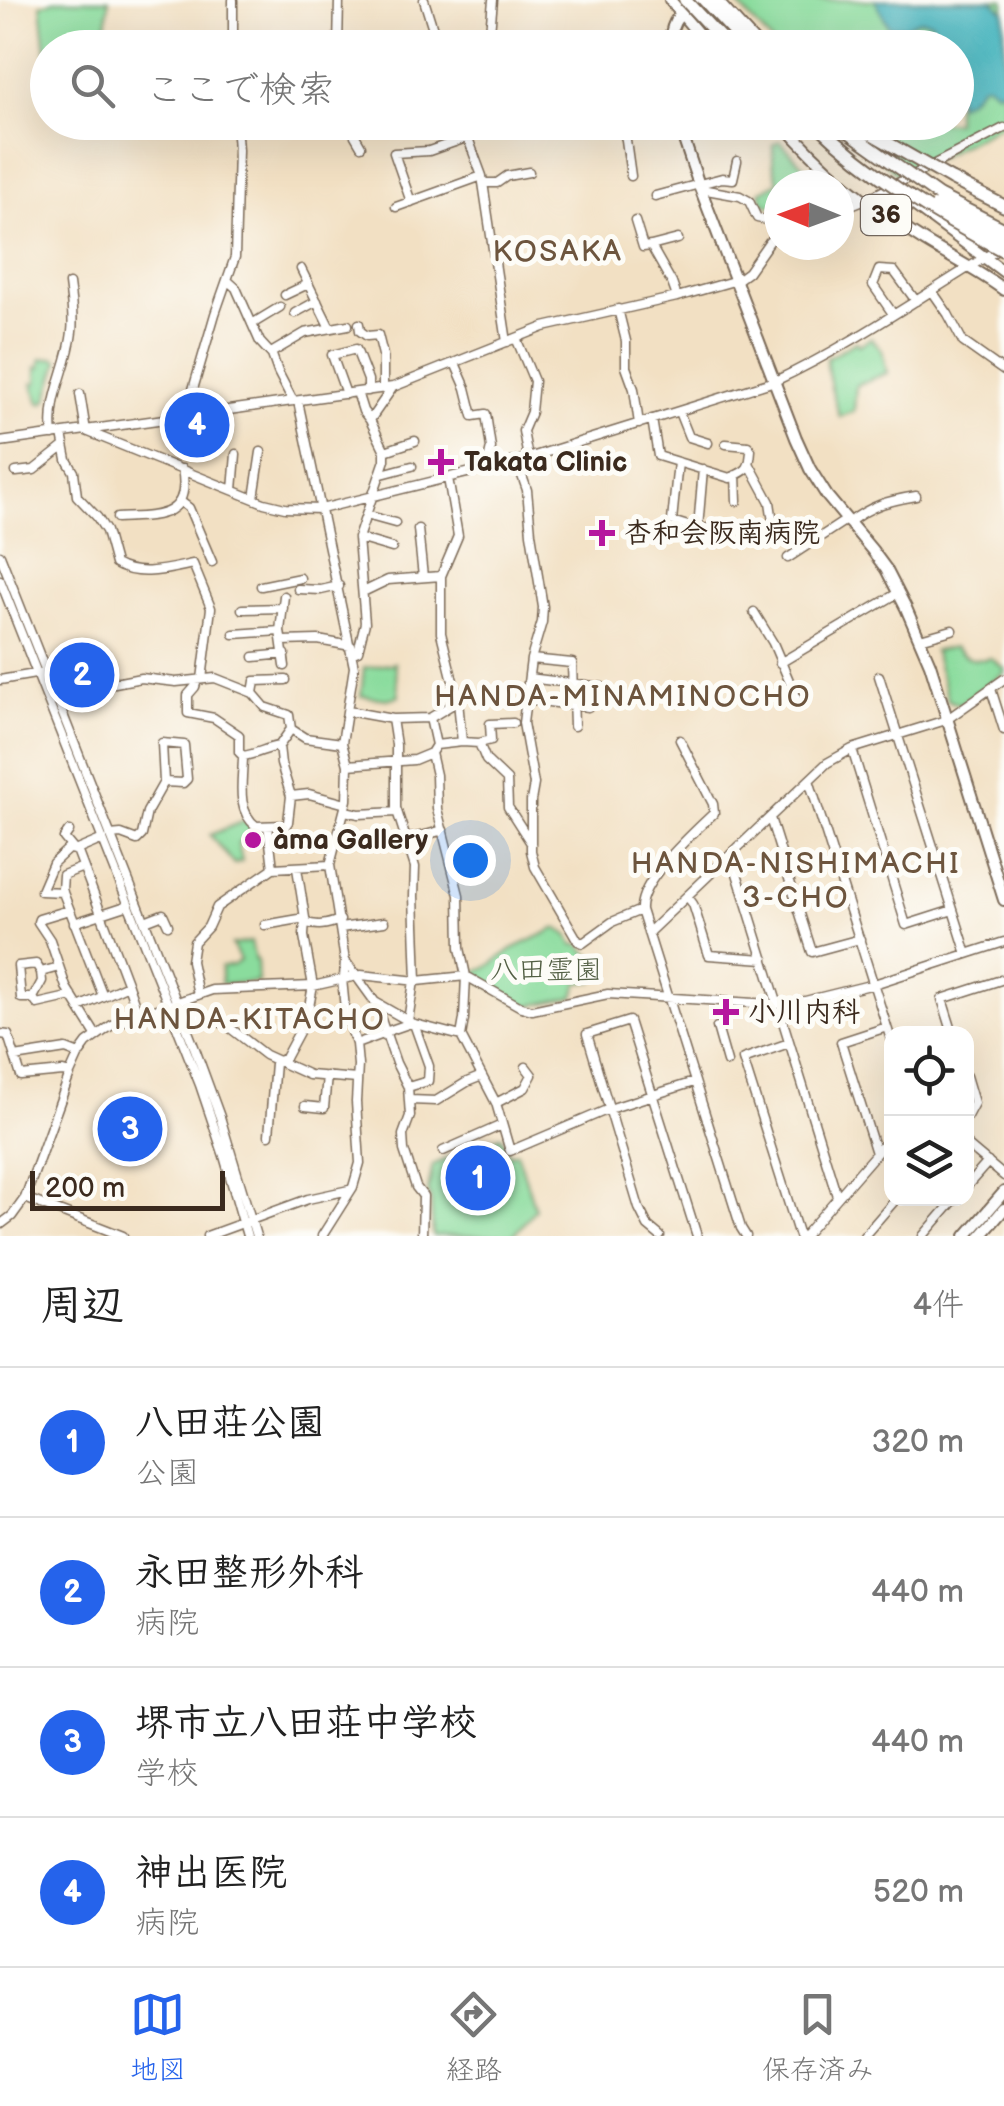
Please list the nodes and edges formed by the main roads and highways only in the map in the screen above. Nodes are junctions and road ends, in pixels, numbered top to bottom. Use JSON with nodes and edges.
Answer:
{"nodes":[{"id":1,"x":670,"y":0,"type":"edge"},
{"id":2,"x":685,"y":0,"type":"edge"},
{"id":3,"x":694,"y":0,"type":"edge"},
{"id":4,"x":704,"y":0,"type":"edge"},
{"id":5,"x":716,"y":0,"type":"edge"},
{"id":6,"x":680,"y":14,"type":"junction"},
{"id":7,"x":671,"y":30,"type":"edge"},
{"id":8,"x":694,"y":30,"type":"edge"},
{"id":9,"x":713,"y":30,"type":"edge"},
{"id":10,"x":732,"y":30,"type":"edge"},
{"id":11,"x":744,"y":30,"type":"edge"},
{"id":12,"x":684,"y":140,"type":"edge"},
{"id":13,"x":797,"y":140,"type":"edge"},
{"id":14,"x":836,"y":140,"type":"edge"},
{"id":15,"x":842,"y":140,"type":"edge"},
{"id":16,"x":861,"y":140,"type":"edge"},
{"id":17,"x":881,"y":140,"type":"edge"},
{"id":18,"x":1004,"y":206,"type":"edge"},
{"id":19,"x":1004,"y":229,"type":"edge"},
{"id":20,"x":1004,"y":246,"type":"edge"},
{"id":21,"x":1004,"y":272,"type":"edge"},
{"id":22,"x":1004,"y":290,"type":"edge"},
{"id":23,"x":1004,"y":900,"type":"edge"},
{"id":24,"x":1004,"y":1192,"type":"edge"},
{"id":25,"x":1004,"y":1210,"type":"edge"},
{"id":26,"x":966,"y":1236,"type":"edge"},
{"id":27,"x":981,"y":1236,"type":"edge"}],
"edges":[{"from":1,"to":6,"type":"main road"},
{"from":2,"to":9,"type":"highway","bridge":true},
{"from":3,"to":6,"type":"main road"},
{"from":4,"to":10,"type":"highway"},
{"from":5,"to":11,"type":"main road"},
{"from":6,"to":7,"type":"main road"},
{"from":6,"to":8,"type":"main road"},
{"from":12,"to":23,"type":"main road"},
{"from":13,"to":22,"type":"main road","number":"36"},
{"from":14,"to":21,"type":"main road","number":"36"},
{"from":15,"to":20,"type":"highway","bridge":true},
{"from":16,"to":19,"type":"highway","bridge":true},
{"from":17,"to":18,"type":"highway","bridge":true},
{"from":24,"to":26,"type":"main road"},
{"from":25,"to":27,"type":"main road"}]}
